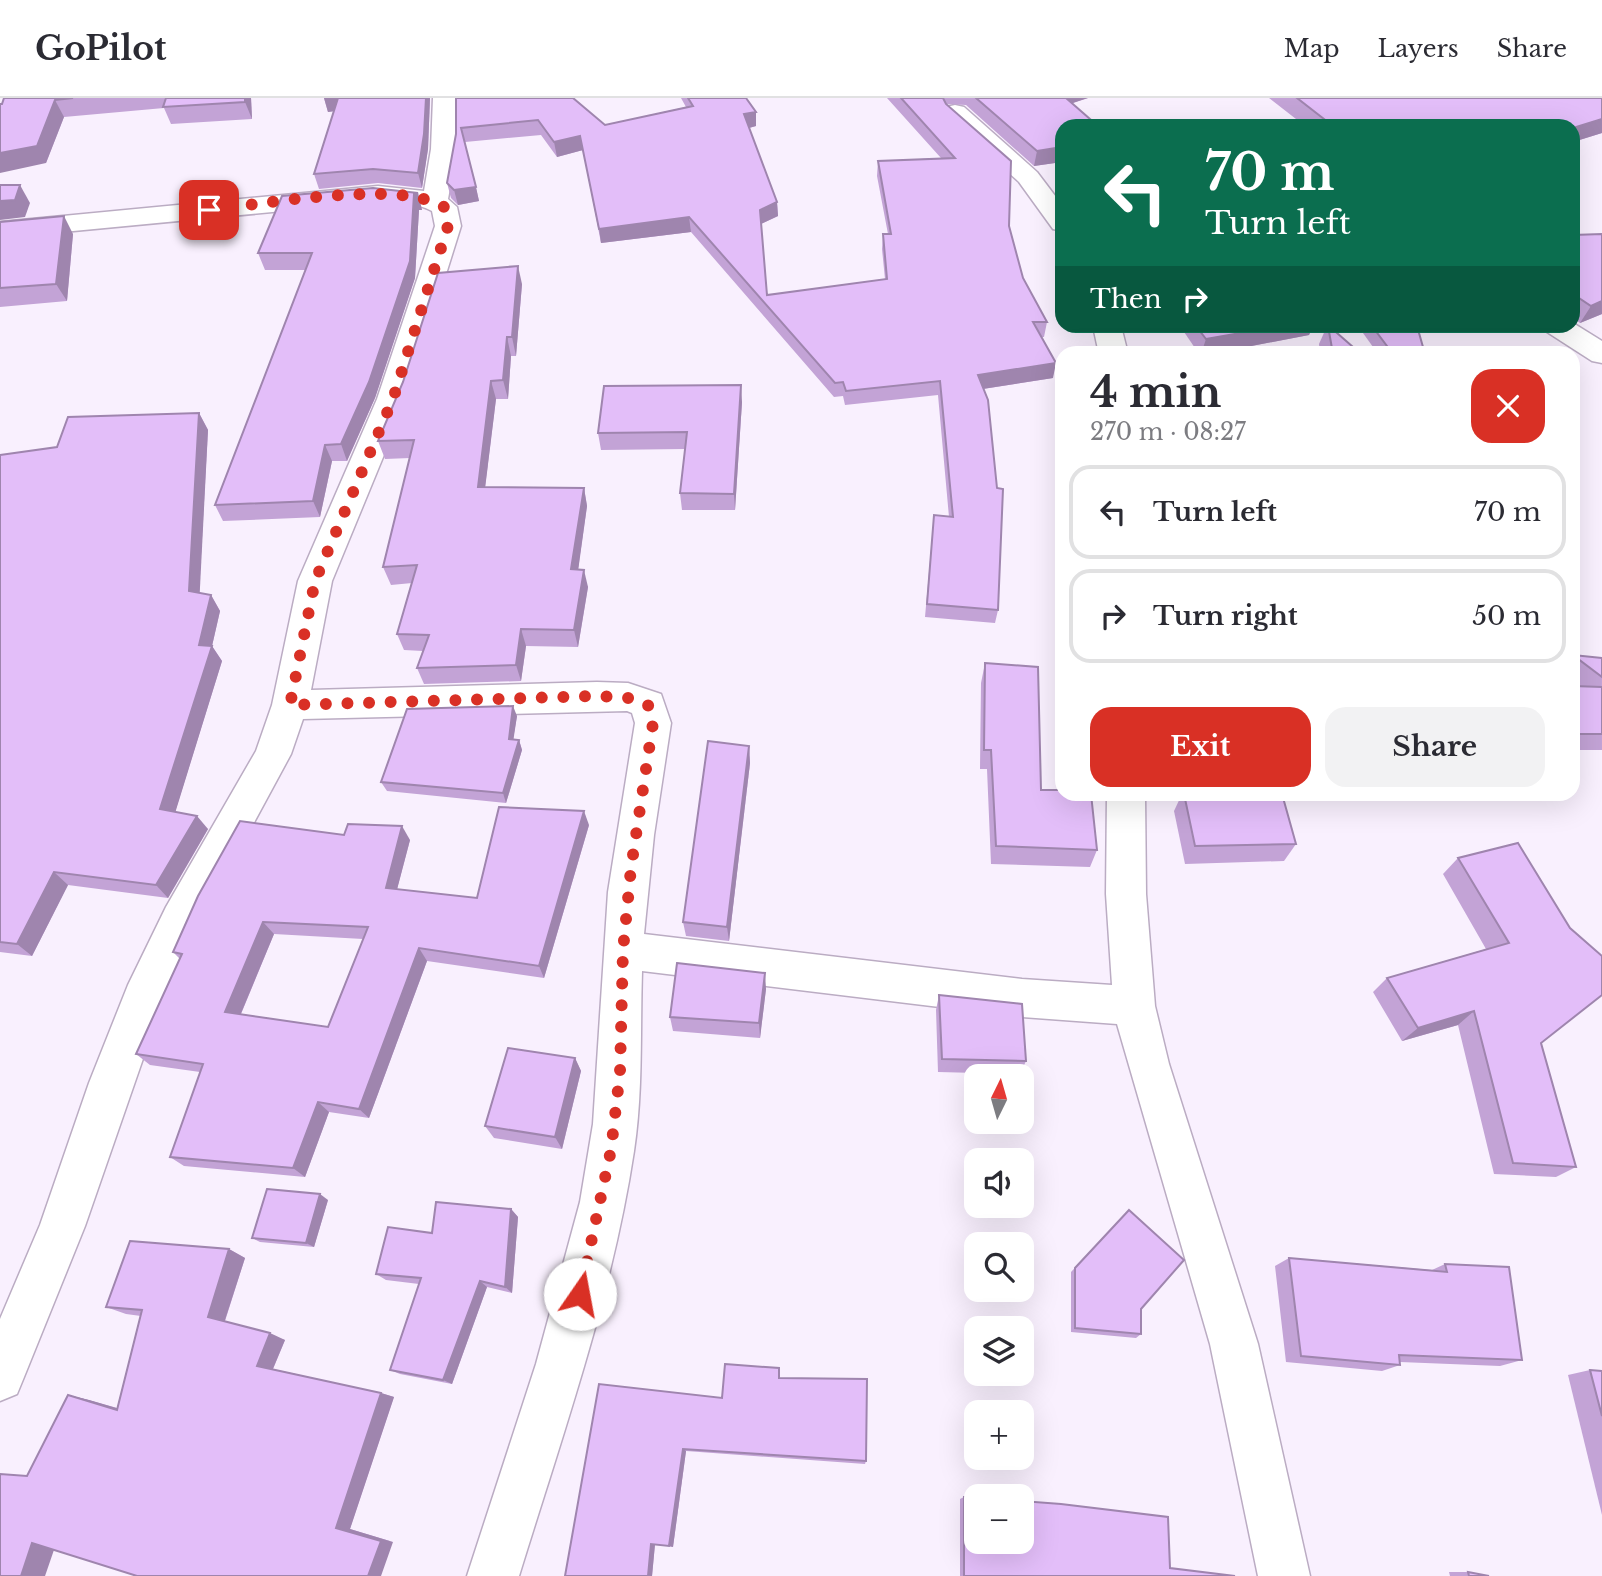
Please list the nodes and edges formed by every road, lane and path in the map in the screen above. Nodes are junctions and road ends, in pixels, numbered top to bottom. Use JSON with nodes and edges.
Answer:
{"nodes":[{"id":1,"x":445,"y":98,"type":"edge"},
{"id":2,"x":955,"y":112,"type":"edge"},
{"id":3,"x":435,"y":201,"type":"junction"},
{"id":4,"x":1055,"y":214,"type":"edge"},
{"id":5,"x":0,"y":230,"type":"edge"},
{"id":6,"x":1568,"y":333,"type":"edge"},
{"id":7,"x":1602,"y":354,"type":"edge"},
{"id":8,"x":290,"y":705,"type":"junction"},
{"id":9,"x":1126,"y":801,"type":"edge"},
{"id":10,"x":623,"y":950,"type":"junction"},
{"id":11,"x":1134,"y":1006,"type":"junction"},
{"id":12,"x":0,"y":1377,"type":"edge"},
{"id":13,"x":492,"y":1576,"type":"edge"},
{"id":14,"x":1284,"y":1576,"type":"edge"}],
"edges":[{"from":1,"to":3,"type":"street"},
{"from":2,"to":4,"type":"street"},
{"from":3,"to":5,"type":"street"},
{"from":3,"to":8,"type":"street"},
{"from":6,"to":7,"type":"street"},
{"from":8,"to":10,"type":"street"},
{"from":8,"to":12,"type":"street"},
{"from":9,"to":11,"type":"street"},
{"from":10,"to":11,"type":"street"},
{"from":10,"to":13,"type":"street"},
{"from":11,"to":14,"type":"street"}]}
